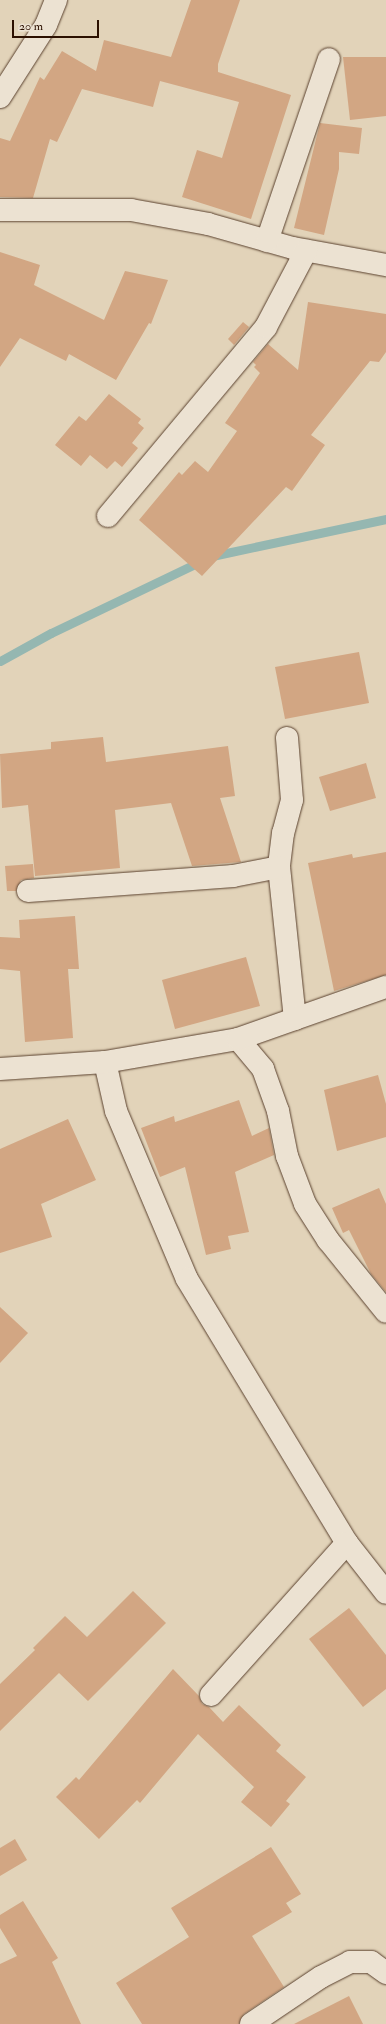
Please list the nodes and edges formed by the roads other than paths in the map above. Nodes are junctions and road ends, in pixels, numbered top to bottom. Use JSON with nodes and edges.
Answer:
{"nodes":[{"id":1,"x":56,"y":0,"type":"edge"},
{"id":2,"x":329,"y":59,"type":"dead end"},
{"id":3,"x":0,"y":96,"type":"edge"},
{"id":4,"x":0,"y":210,"type":"edge"},
{"id":5,"x":267,"y":241,"type":"junction"},
{"id":6,"x":306,"y":251,"type":"junction"},
{"id":7,"x":386,"y":265,"type":"edge"},
{"id":8,"x":108,"y":516,"type":"dead end"},
{"id":9,"x":287,"y":738,"type":"dead end"},
{"id":10,"x":279,"y":867,"type":"junction"},
{"id":11,"x":28,"y":891,"type":"dead end"},
{"id":12,"x":386,"y":986,"type":"edge"},
{"id":13,"x":295,"y":1019,"type":"junction"},
{"id":14,"x":238,"y":1039,"type":"junction"},
{"id":15,"x":105,"y":1062,"type":"junction"},
{"id":16,"x":0,"y":1069,"type":"edge"},
{"id":17,"x":386,"y":1312,"type":"edge"},
{"id":18,"x":348,"y":1543,"type":"junction"},
{"id":19,"x":386,"y":1593,"type":"edge"},
{"id":20,"x":211,"y":1695,"type":"dead end"},
{"id":21,"x":386,"y":1973,"type":"edge"},
{"id":22,"x":251,"y":2024,"type":"edge"}],
"edges":[{"from":1,"to":3,"type":"street"},
{"from":2,"to":5,"type":"street"},
{"from":4,"to":5,"type":"street"},
{"from":5,"to":6,"type":"street"},
{"from":6,"to":7,"type":"street"},
{"from":6,"to":8,"type":"street"},
{"from":9,"to":10,"type":"street"},
{"from":10,"to":11,"type":"street"},
{"from":10,"to":13,"type":"street"},
{"from":12,"to":13,"type":"street"},
{"from":13,"to":14,"type":"street"},
{"from":14,"to":15,"type":"street"},
{"from":14,"to":17,"type":"street"},
{"from":15,"to":16,"type":"street"},
{"from":15,"to":18,"type":"street"},
{"from":18,"to":19,"type":"street"},
{"from":18,"to":20,"type":"street"},
{"from":21,"to":22,"type":"street"}]}
